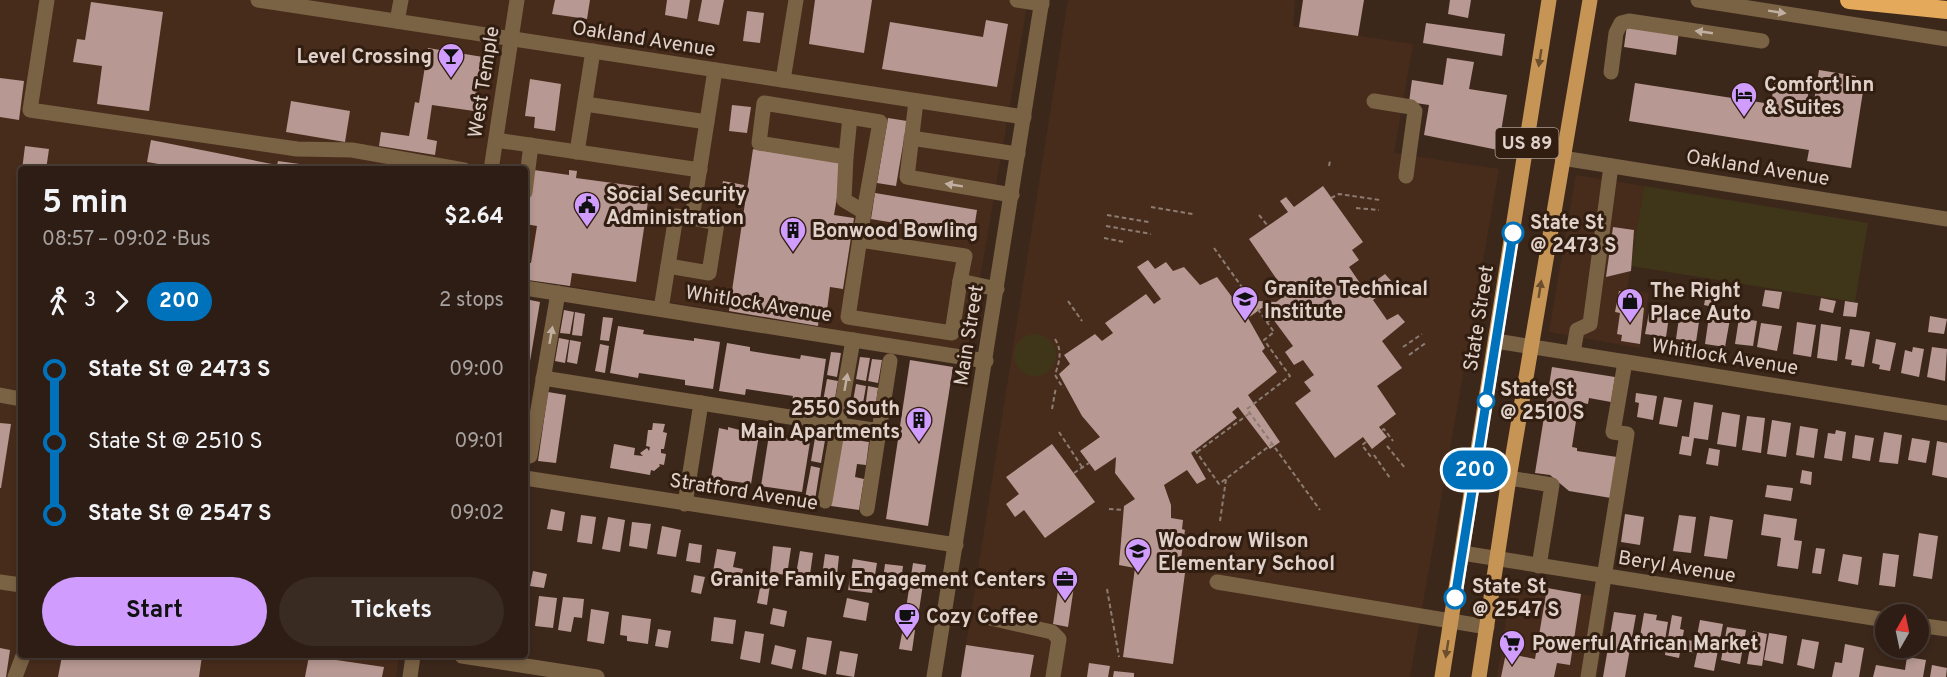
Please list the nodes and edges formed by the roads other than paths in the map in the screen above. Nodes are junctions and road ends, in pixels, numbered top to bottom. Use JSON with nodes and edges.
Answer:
{"nodes":[{"id":1,"x":46,"y":0,"type":"edge"},
{"id":2,"x":258,"y":0,"type":"edge"},
{"id":3,"x":365,"y":0,"type":"edge"},
{"id":4,"x":401,"y":0,"type":"edge"},
{"id":5,"x":517,"y":0,"type":"edge"},
{"id":6,"x":796,"y":0,"type":"edge"},
{"id":7,"x":1017,"y":0,"type":"edge"},
{"id":8,"x":1549,"y":0,"type":"edge"},
{"id":9,"x":1590,"y":0,"type":"edge"},
{"id":10,"x":1698,"y":0,"type":"edge"},
{"id":11,"x":1849,"y":0,"type":"edge"},
{"id":12,"x":1042,"y":2,"type":"edge"},
{"id":13,"x":1947,"y":10,"type":"edge"},
{"id":14,"x":362,"y":16,"type":"junction"},
{"id":15,"x":397,"y":21,"type":"junction"},
{"id":16,"x":511,"y":39,"type":"junction"},
{"id":17,"x":1947,"y":39,"type":"edge"},
{"id":18,"x":1762,"y":41,"type":"dead end"},
{"id":19,"x":593,"y":51,"type":"junction"},
{"id":20,"x":715,"y":70,"type":"junction"},
{"id":21,"x":1611,"y":72,"type":"dead end"},
{"id":22,"x":783,"y":80,"type":"junction"},
{"id":23,"x":916,"y":100,"type":"junction"},
{"id":24,"x":1374,"y":101,"type":"dead end"},
{"id":25,"x":585,"y":104,"type":"junction"},
{"id":26,"x":850,"y":117,"type":"junction"},
{"id":27,"x":1024,"y":117,"type":"junction"},
{"id":28,"x":707,"y":122,"type":"junction"},
{"id":29,"x":911,"y":138,"type":"junction"},
{"id":30,"x":496,"y":140,"type":"junction"},
{"id":31,"x":531,"y":145,"type":"junction"},
{"id":32,"x":577,"y":152,"type":"junction"},
{"id":33,"x":1018,"y":154,"type":"junction"},
{"id":34,"x":846,"y":157,"type":"junction"},
{"id":35,"x":1562,"y":158,"type":"junction"},
{"id":36,"x":442,"y":166,"type":"edge"},
{"id":37,"x":492,"y":166,"type":"edge"},
{"id":38,"x":1611,"y":166,"type":"junction"},
{"id":39,"x":528,"y":168,"type":"edge"},
{"id":40,"x":700,"y":170,"type":"junction"},
{"id":41,"x":1406,"y":176,"type":"dead end"},
{"id":42,"x":1012,"y":195,"type":"junction"},
{"id":43,"x":864,"y":212,"type":"junction"},
{"id":44,"x":692,"y":218,"type":"junction"},
{"id":45,"x":1947,"y":219,"type":"edge"},
{"id":46,"x":860,"y":240,"type":"junction"},
{"id":47,"x":668,"y":266,"type":"junction"},
{"id":48,"x":960,"y":281,"type":"junction"},
{"id":49,"x":528,"y":288,"type":"edge"},
{"id":50,"x":997,"y":289,"type":"junction"},
{"id":51,"x":558,"y":293,"type":"junction"},
{"id":52,"x":661,"y":309,"type":"junction"},
{"id":53,"x":853,"y":339,"type":"junction"},
{"id":54,"x":1496,"y":341,"type":"junction"},
{"id":55,"x":1531,"y":346,"type":"junction"},
{"id":56,"x":1573,"y":353,"type":"junction"},
{"id":57,"x":890,"y":361,"type":"dead end"},
{"id":58,"x":986,"y":361,"type":"junction"},
{"id":59,"x":1625,"y":362,"type":"junction"},
{"id":60,"x":543,"y":378,"type":"junction"},
{"id":61,"x":0,"y":395,"type":"edge"},
{"id":62,"x":18,"y":398,"type":"edge"},
{"id":63,"x":701,"y":403,"type":"junction"},
{"id":64,"x":1947,"y":413,"type":"edge"},
{"id":65,"x":838,"y":424,"type":"junction"},
{"id":66,"x":879,"y":431,"type":"junction"},
{"id":67,"x":530,"y":456,"type":"dead end"},
{"id":68,"x":528,"y":478,"type":"edge"},
{"id":69,"x":1509,"y":478,"type":"junction"},
{"id":70,"x":825,"y":501,"type":"dead end"},
{"id":71,"x":685,"y":504,"type":"junction"},
{"id":72,"x":867,"y":509,"type":"dead end"},
{"id":73,"x":956,"y":545,"type":"junction"},
{"id":74,"x":1462,"y":553,"type":"junction"},
{"id":75,"x":1497,"y":559,"type":"junction"},
{"id":76,"x":1539,"y":566,"type":"junction"},
{"id":77,"x":1605,"y":576,"type":"junction"},
{"id":78,"x":0,"y":582,"type":"edge"},
{"id":79,"x":1217,"y":582,"type":"dead end"},
{"id":80,"x":18,"y":585,"type":"edge"},
{"id":81,"x":990,"y":618,"type":"dead end"},
{"id":82,"x":1875,"y":618,"type":"edge"},
{"id":83,"x":1451,"y":621,"type":"junction"},
{"id":84,"x":1487,"y":627,"type":"junction"},
{"id":85,"x":1929,"y":627,"type":"edge"},
{"id":86,"x":1947,"y":629,"type":"edge"},
{"id":87,"x":22,"y":658,"type":"edge"},
{"id":88,"x":413,"y":658,"type":"edge"},
{"id":89,"x":475,"y":658,"type":"edge"},
{"id":90,"x":15,"y":677,"type":"edge"},
{"id":91,"x":410,"y":677,"type":"edge"},
{"id":92,"x":597,"y":677,"type":"edge"},
{"id":93,"x":934,"y":677,"type":"edge"},
{"id":94,"x":1053,"y":677,"type":"edge"},
{"id":95,"x":1442,"y":677,"type":"edge"},
{"id":96,"x":1479,"y":677,"type":"edge"},
{"id":97,"x":1588,"y":677,"type":"edge"}],
"edges":[{"from":1,"to":36,"type":"street"},
{"from":2,"to":14,"type":"street","name":"Oakland Avenue"},
{"from":3,"to":14,"type":"street"},
{"from":4,"to":15,"type":"street"},
{"from":5,"to":16,"type":"street","name":"West Temple"},
{"from":6,"to":22,"type":"street"},
{"from":7,"to":12,"type":"street"},
{"from":8,"to":54,"type":"main road","name":"State Street","number":"US 89","one_way":true},
{"from":9,"to":35,"type":"main road","number":"US 89"},
{"from":10,"to":17,"type":"street","one_way":true},
{"from":11,"to":13,"type":"highway"},
{"from":12,"to":27,"type":"street","name":"Main Street"},
{"from":14,"to":15,"type":"street","name":"Oakland Avenue"},
{"from":15,"to":16,"type":"street","name":"Oakland Avenue"},
{"from":16,"to":19,"type":"street","name":"Oakland Avenue"},
{"from":16,"to":30,"type":"street","name":"West Temple"},
{"from":18,"to":21,"type":"street","one_way":true},
{"from":19,"to":20,"type":"street","name":"Oakland Avenue"},
{"from":19,"to":25,"type":"street"},
{"from":20,"to":22,"type":"street","name":"Oakland Avenue"},
{"from":20,"to":28,"type":"street"},
{"from":22,"to":23,"type":"street","name":"Oakland Avenue"},
{"from":23,"to":27,"type":"street","name":"Oakland Avenue"},
{"from":23,"to":29,"type":"street"},
{"from":24,"to":41,"type":"street"},
{"from":25,"to":28,"type":"street"},
{"from":25,"to":32,"type":"street"},
{"from":26,"to":34,"type":"street"},
{"from":26,"to":34,"type":"street"},
{"from":26,"to":43,"type":"street"},
{"from":27,"to":33,"type":"street","name":"Main Street"},
{"from":28,"to":40,"type":"street"},
{"from":29,"to":33,"type":"street"},
{"from":42,"to":29,"type":"street","one_way":true},
{"from":30,"to":31,"type":"street"},
{"from":30,"to":37,"type":"street","name":"West Temple"},
{"from":31,"to":32,"type":"street"},
{"from":31,"to":39,"type":"street"},
{"from":32,"to":40,"type":"street"},
{"from":33,"to":42,"type":"street","name":"Main Street"},
{"from":34,"to":43,"type":"street"},
{"from":35,"to":38,"type":"street","name":"Oakland Avenue"},
{"from":55,"to":35,"type":"main road","number":"US 89","one_way":true},
{"from":38,"to":45,"type":"street","name":"Oakland Avenue"},
{"from":38,"to":56,"type":"street"},
{"from":40,"to":44,"type":"street"},
{"from":42,"to":50,"type":"street","name":"Main Street"},
{"from":43,"to":46,"type":"street"},
{"from":44,"to":47,"type":"street"},
{"from":44,"to":47,"type":"street"},
{"from":46,"to":48,"type":"street"},
{"from":46,"to":48,"type":"street"},
{"from":47,"to":52,"type":"street"},
{"from":48,"to":50,"type":"street"},
{"from":49,"to":51,"type":"street","name":"Whitlock Avenue"},
{"from":50,"to":58,"type":"street","name":"Main Street"},
{"from":51,"to":52,"type":"street","name":"Whitlock Avenue"},
{"from":60,"to":51,"type":"street","one_way":true},
{"from":52,"to":53,"type":"street","name":"Whitlock Avenue"},
{"from":53,"to":58,"type":"street","name":"Whitlock Avenue"},
{"from":65,"to":53,"type":"street","one_way":true},
{"from":54,"to":55,"type":"street","name":"Whitlock Avenue"},
{"from":54,"to":74,"type":"main road","name":"State Street","number":"US 89"},
{"from":55,"to":56,"type":"street","name":"Whitlock Avenue"},
{"from":55,"to":69,"type":"main road","number":"US 89"},
{"from":56,"to":59,"type":"street","name":"Whitlock Avenue"},
{"from":57,"to":66,"type":"street"},
{"from":58,"to":73,"type":"street","name":"Main Street"},
{"from":59,"to":64,"type":"street","name":"Whitlock Avenue"},
{"from":59,"to":77,"type":"street"},
{"from":60,"to":63,"type":"street"},
{"from":60,"to":67,"type":"street"},
{"from":61,"to":62,"type":"street"},
{"from":63,"to":65,"type":"street"},
{"from":63,"to":71,"type":"street"},
{"from":65,"to":66,"type":"street"},
{"from":65,"to":70,"type":"street"},
{"from":66,"to":72,"type":"street"},
{"from":68,"to":71,"type":"street","name":"Stratford Avenue"},
{"from":69,"to":75,"type":"main road","number":"US 89"},
{"from":69,"to":76,"type":"street"},
{"from":71,"to":73,"type":"street","name":"Stratford Avenue"},
{"from":73,"to":93,"type":"street","name":"Main Street"},
{"from":74,"to":75,"type":"street","name":"Beryl Avenue"},
{"from":74,"to":83,"type":"main road","name":"State Street","number":"US 89"},
{"from":75,"to":76,"type":"street","name":"Beryl Avenue"},
{"from":75,"to":84,"type":"main road","number":"US 89"},
{"from":76,"to":77,"type":"street","name":"Beryl Avenue"},
{"from":77,"to":82,"type":"street","name":"Beryl Avenue"},
{"from":77,"to":97,"type":"street"},
{"from":78,"to":80,"type":"street"},
{"from":79,"to":83,"type":"street"},
{"from":81,"to":94,"type":"street"},
{"from":83,"to":84,"type":"street"},
{"from":83,"to":95,"type":"main road","name":"State Street","number":"US 89","one_way":true},
{"from":84,"to":96,"type":"main road","number":"US 89"},
{"from":85,"to":86,"type":"street"},
{"from":87,"to":90,"type":"street"},
{"from":88,"to":91,"type":"street"},
{"from":89,"to":92,"type":"street"}]}
